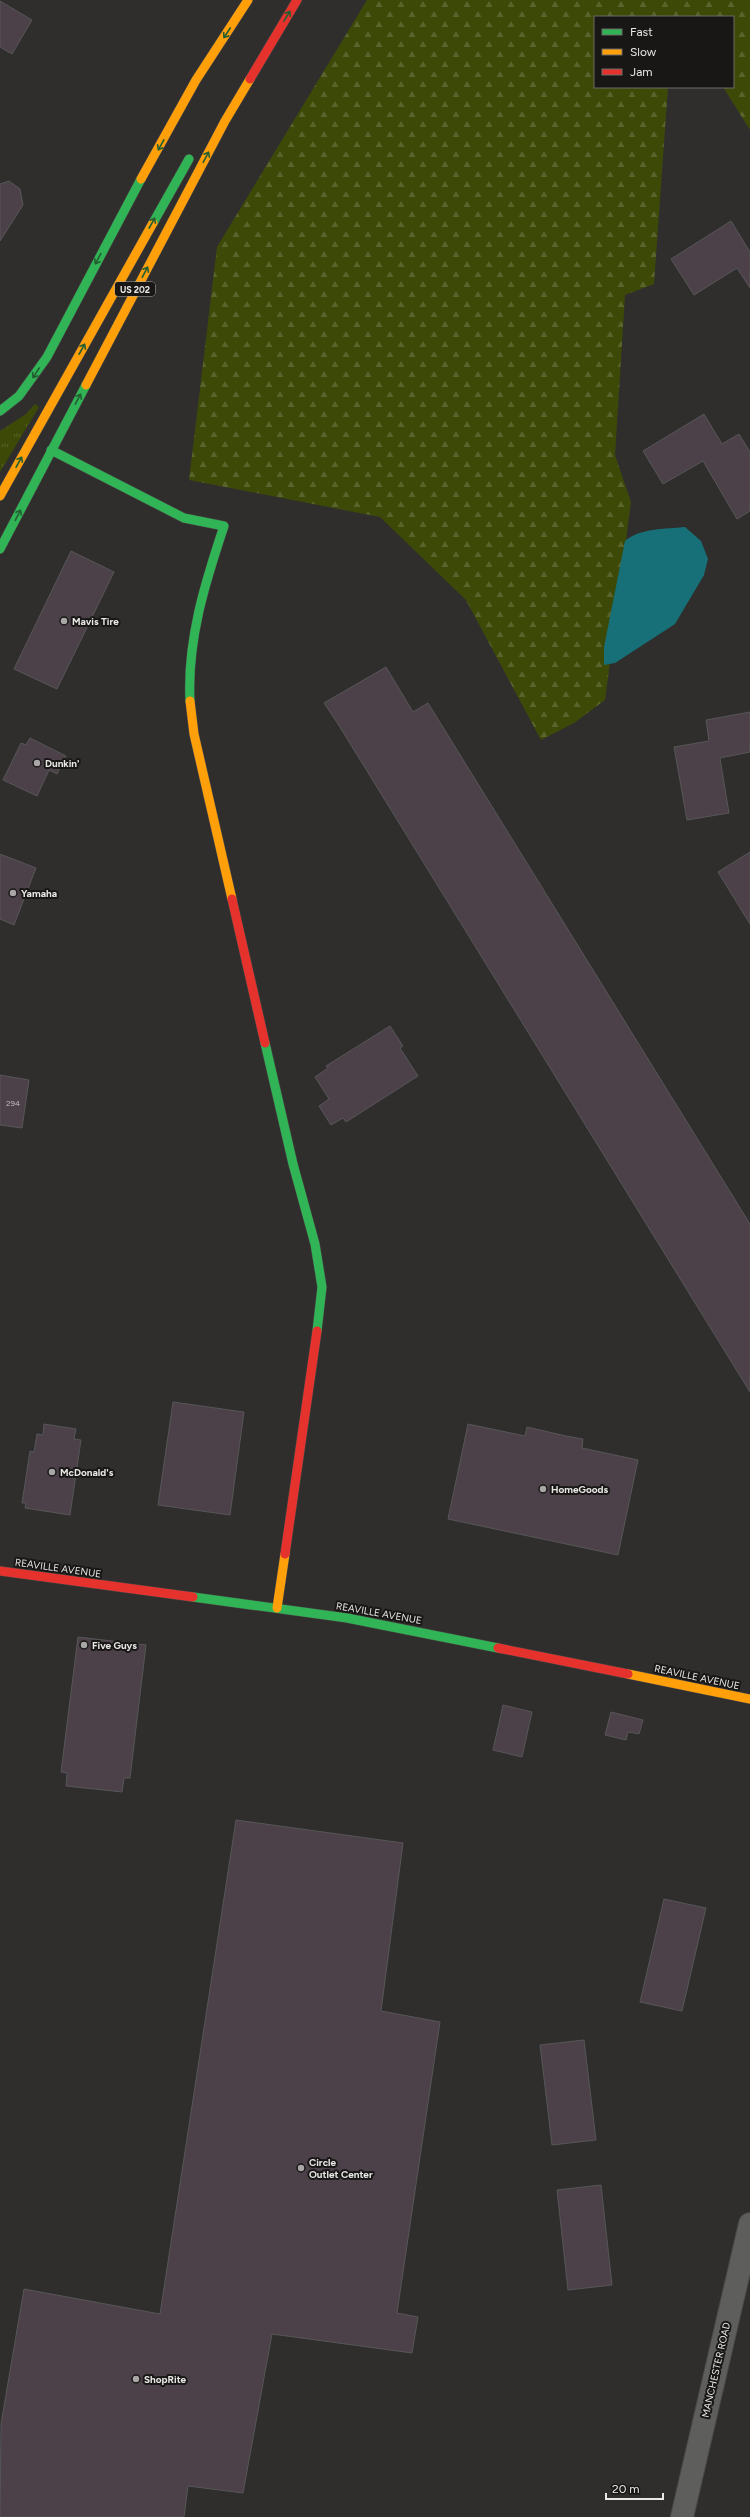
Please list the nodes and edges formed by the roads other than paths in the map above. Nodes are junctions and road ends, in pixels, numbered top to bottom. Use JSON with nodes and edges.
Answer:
{"nodes":[{"id":1,"x":248,"y":0,"type":"edge"},
{"id":2,"x":297,"y":0,"type":"edge"},
{"id":3,"x":277,"y":31,"type":"junction"},
{"id":4,"x":213,"y":122,"type":"dead end"},
{"id":5,"x":194,"y":152,"type":"dead end"},
{"id":6,"x":0,"y":411,"type":"edge"},
{"id":7,"x":51,"y":450,"type":"junction"},
{"id":8,"x":0,"y":496,"type":"edge"},
{"id":9,"x":0,"y":549,"type":"edge"},
{"id":10,"x":0,"y":1571,"type":"edge"},
{"id":11,"x":277,"y":1608,"type":"junction"},
{"id":12,"x":750,"y":1699,"type":"edge"},
{"id":13,"x":750,"y":2224,"type":"edge"},
{"id":14,"x":682,"y":2517,"type":"edge"}],
"edges":[{"from":1,"to":6,"type":"main road","one_way":true},
{"from":3,"to":2,"type":"main road","name":"US 202","number":"US 202","one_way":true},
{"from":3,"to":4,"type":"main road"},
{"from":7,"to":3,"type":"main road","name":"US 202","number":"US 202","one_way":true},
{"from":8,"to":5,"type":"main road","one_way":true},
{"from":9,"to":7,"type":"main road","name":"US 202","number":"US 202","one_way":true},
{"from":7,"to":11,"type":"main road"},
{"from":10,"to":11,"type":"main road","name":"REAVILLE AVENUE"},
{"from":11,"to":12,"type":"main road","name":"REAVILLE AVENUE"},
{"from":13,"to":14,"type":"street","name":"MANCHESTER ROAD"}]}
